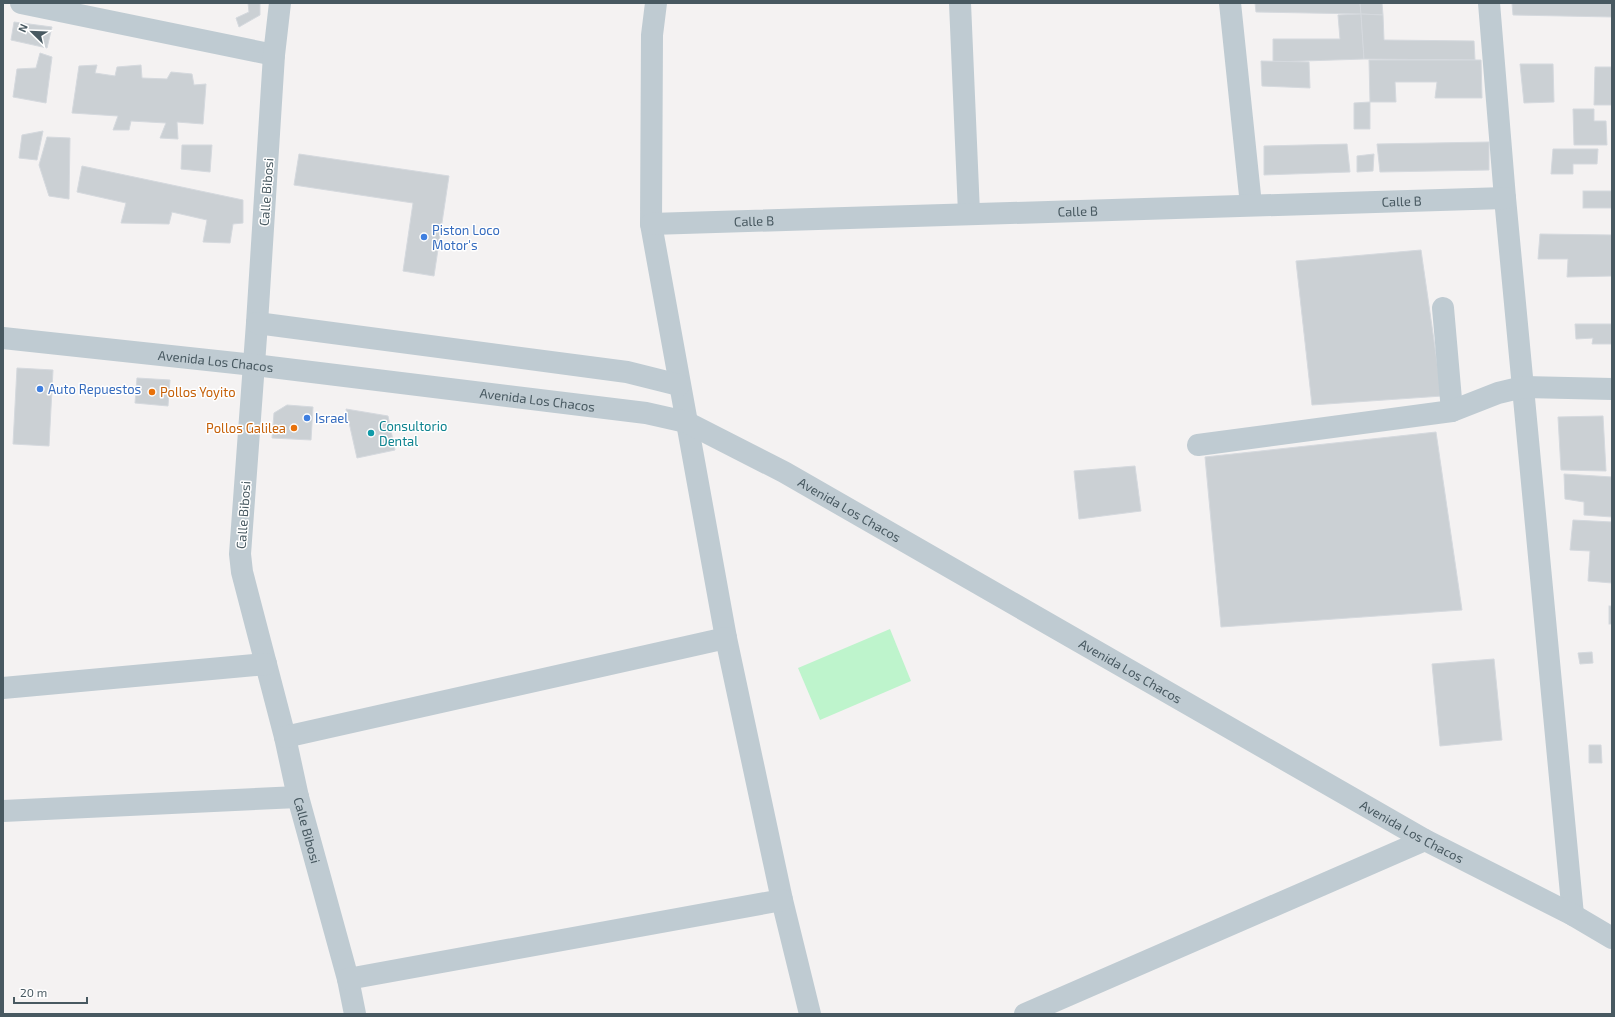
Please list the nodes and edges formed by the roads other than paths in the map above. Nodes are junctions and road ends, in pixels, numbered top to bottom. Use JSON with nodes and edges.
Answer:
{"nodes":[{"id":1,"x":21,"y":3,"type":"edge"},
{"id":2,"x":280,"y":3,"type":"edge"},
{"id":3,"x":656,"y":3,"type":"edge"},
{"id":4,"x":960,"y":3,"type":"edge"},
{"id":5,"x":1230,"y":3,"type":"edge"},
{"id":6,"x":1490,"y":3,"type":"edge"},
{"id":7,"x":274,"y":55,"type":"junction"},
{"id":8,"x":1505,"y":198,"type":"junction"},
{"id":9,"x":1251,"y":205,"type":"junction"},
{"id":10,"x":969,"y":213,"type":"junction"},
{"id":11,"x":651,"y":224,"type":"junction"},
{"id":12,"x":1443,"y":308,"type":"dead end"},
{"id":13,"x":257,"y":323,"type":"junction"},
{"id":14,"x":3,"y":338,"type":"edge"},
{"id":15,"x":254,"y":365,"type":"junction"},
{"id":16,"x":679,"y":385,"type":"junction"},
{"id":17,"x":1523,"y":387,"type":"junction"},
{"id":18,"x":1612,"y":389,"type":"edge"},
{"id":19,"x":1452,"y":411,"type":"junction"},
{"id":20,"x":686,"y":422,"type":"junction"},
{"id":21,"x":1198,"y":445,"type":"dead end"},
{"id":22,"x":726,"y":638,"type":"junction"},
{"id":23,"x":266,"y":664,"type":"junction"},
{"id":24,"x":3,"y":688,"type":"edge"},
{"id":25,"x":285,"y":737,"type":"junction"},
{"id":26,"x":298,"y":797,"type":"junction"},
{"id":27,"x":3,"y":811,"type":"edge"},
{"id":28,"x":1425,"y":840,"type":"junction"},
{"id":29,"x":782,"y":900,"type":"junction"},
{"id":30,"x":1573,"y":915,"type":"junction"},
{"id":31,"x":1612,"y":938,"type":"edge"},
{"id":32,"x":348,"y":979,"type":"junction"},
{"id":33,"x":355,"y":1014,"type":"edge"},
{"id":34,"x":810,"y":1014,"type":"edge"},
{"id":35,"x":1025,"y":1014,"type":"edge"}],
"edges":[{"from":1,"to":7,"type":"street"},
{"from":2,"to":7,"type":"street","name":"Calle Bibosi"},
{"from":3,"to":11,"type":"street"},
{"from":4,"to":10,"type":"street"},
{"from":5,"to":9,"type":"street"},
{"from":6,"to":8,"type":"street"},
{"from":7,"to":13,"type":"street","name":"Calle Bibosi"},
{"from":8,"to":9,"type":"street","name":"Calle B"},
{"from":8,"to":17,"type":"street"},
{"from":9,"to":10,"type":"street","name":"Calle B"},
{"from":10,"to":11,"type":"street","name":"Calle B"},
{"from":11,"to":16,"type":"street"},
{"from":12,"to":19,"type":"street"},
{"from":13,"to":15,"type":"street","name":"Calle Bibosi"},
{"from":13,"to":16,"type":"street"},
{"from":14,"to":15,"type":"street","name":"Avenida Los Chacos"},
{"from":15,"to":20,"type":"street","name":"Avenida Los Chacos"},
{"from":15,"to":23,"type":"street","name":"Calle Bibosi"},
{"from":16,"to":20,"type":"street"},
{"from":17,"to":18,"type":"street"},
{"from":17,"to":19,"type":"street"},
{"from":17,"to":30,"type":"street"},
{"from":19,"to":21,"type":"street"},
{"from":20,"to":22,"type":"street"},
{"from":20,"to":28,"type":"street","name":"Avenida Los Chacos"},
{"from":22,"to":25,"type":"street"},
{"from":22,"to":29,"type":"street"},
{"from":23,"to":24,"type":"street"},
{"from":23,"to":25,"type":"street","name":"Calle Bibosi"},
{"from":25,"to":26,"type":"street","name":"Calle Bibosi"},
{"from":26,"to":27,"type":"street"},
{"from":26,"to":32,"type":"street","name":"Calle Bibosi"},
{"from":28,"to":30,"type":"street","name":"Avenida Los Chacos"},
{"from":28,"to":35,"type":"street"},
{"from":29,"to":32,"type":"street"},
{"from":29,"to":34,"type":"street"},
{"from":30,"to":31,"type":"street","name":"Avenida Los Chacos"},
{"from":32,"to":33,"type":"street","name":"Calle Bibosi"}]}
